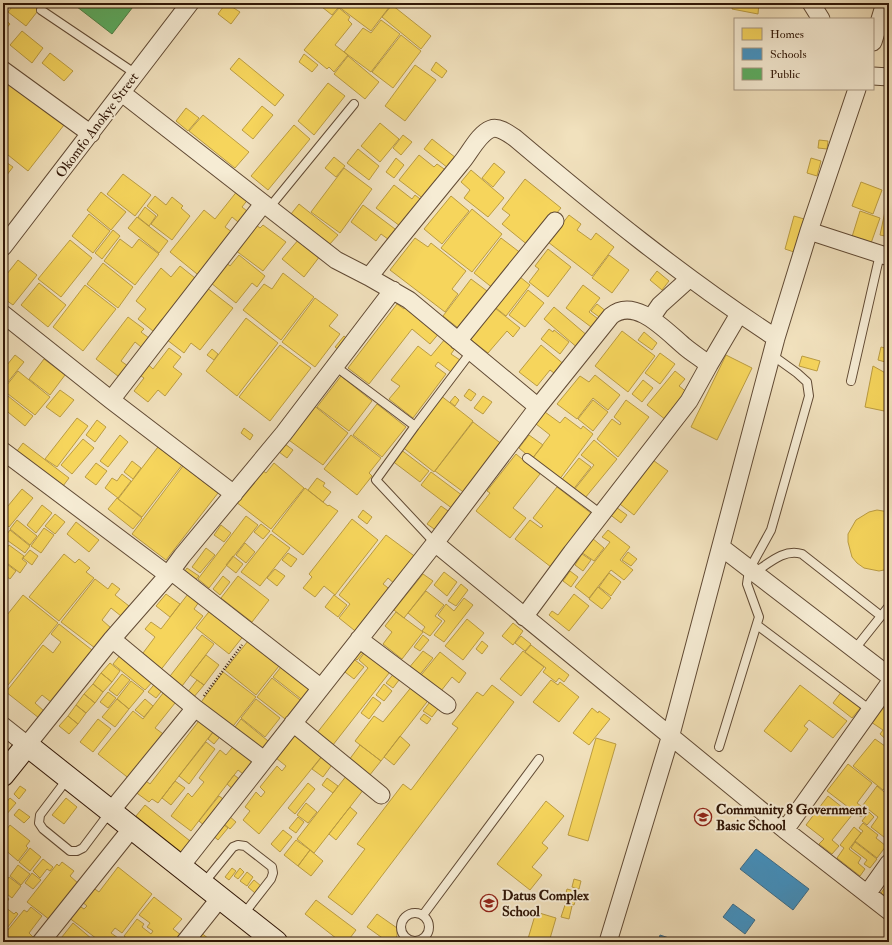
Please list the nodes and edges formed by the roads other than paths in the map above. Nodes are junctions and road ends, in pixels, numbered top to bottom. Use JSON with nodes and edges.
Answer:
{"nodes":[{"id":1,"x":190,"y":3,"type":"edge"},
{"id":2,"x":812,"y":3,"type":"edge"},
{"id":3,"x":873,"y":3,"type":"edge"},
{"id":4,"x":885,"y":3,"type":"edge"},
{"id":5,"x":41,"y":10,"type":"dead end"},
{"id":6,"x":820,"y":18,"type":"edge"},
{"id":7,"x":868,"y":18,"type":"edge"},
{"id":8,"x":874,"y":39,"type":"edge"},
{"id":9,"x":3,"y":70,"type":"edge"},
{"id":10,"x":136,"y":74,"type":"junction"},
{"id":11,"x":874,"y":76,"type":"edge"},
{"id":12,"x":889,"y":77,"type":"edge"},
{"id":13,"x":857,"y":90,"type":"edge"},
{"id":14,"x":122,"y":93,"type":"junction"},
{"id":15,"x":354,"y":104,"type":"dead end"},
{"id":16,"x":91,"y":134,"type":"junction"},
{"id":17,"x":266,"y":206,"type":"junction"},
{"id":18,"x":555,"y":221,"type":"dead end"},
{"id":19,"x":809,"y":231,"type":"junction"},
{"id":20,"x":3,"y":247,"type":"edge"},
{"id":21,"x":884,"y":255,"type":"edge"},
{"id":22,"x":369,"y":276,"type":"junction"},
{"id":23,"x":690,"y":278,"type":"junction"},
{"id":24,"x":393,"y":290,"type":"junction"},
{"id":25,"x":3,"y":314,"type":"edge"},
{"id":26,"x":739,"y":314,"type":"junction"},
{"id":27,"x":650,"y":318,"type":"junction"},
{"id":28,"x":776,"y":338,"type":"junction"},
{"id":29,"x":458,"y":341,"type":"junction"},
{"id":30,"x":472,"y":352,"type":"junction"},
{"id":31,"x":772,"y":356,"type":"junction"},
{"id":32,"x":709,"y":364,"type":"junction"},
{"id":33,"x":335,"y":366,"type":"junction"},
{"id":34,"x":851,"y":381,"type":"dead end"},
{"id":35,"x":111,"y":400,"type":"junction"},
{"id":36,"x":538,"y":407,"type":"junction"},
{"id":37,"x":415,"y":426,"type":"junction"},
{"id":38,"x":3,"y":451,"type":"edge"},
{"id":39,"x":527,"y":458,"type":"dead end"},
{"id":40,"x":234,"y":494,"type":"junction"},
{"id":41,"x":601,"y":514,"type":"junction"},
{"id":42,"x":435,"y":543,"type":"junction"},
{"id":43,"x":721,"y":547,"type":"junction"},
{"id":44,"x":751,"y":572,"type":"junction"},
{"id":45,"x":170,"y":573,"type":"junction"},
{"id":46,"x":889,"y":606,"type":"edge"},
{"id":47,"x":881,"y":616,"type":"junction"},
{"id":48,"x":524,"y":617,"type":"junction"},
{"id":49,"x":757,"y":625,"type":"junction"},
{"id":50,"x":112,"y":639,"type":"junction"},
{"id":51,"x":359,"y":639,"type":"junction"},
{"id":52,"x":854,"y":650,"type":"junction"},
{"id":53,"x":889,"y":676,"type":"edge"},
{"id":54,"x":889,"y":684,"type":"edge"},
{"id":55,"x":320,"y":688,"type":"junction"},
{"id":56,"x":447,"y":705,"type":"dead end"},
{"id":57,"x":195,"y":708,"type":"junction"},
{"id":58,"x":869,"y":709,"type":"junction"},
{"id":59,"x":293,"y":723,"type":"junction"},
{"id":60,"x":3,"y":726,"type":"edge"},
{"id":61,"x":670,"y":738,"type":"junction"},
{"id":62,"x":27,"y":745,"type":"junction"},
{"id":63,"x":719,"y":747,"type":"dead end"},
{"id":64,"x":539,"y":758,"type":"dead end"},
{"id":65,"x":264,"y":760,"type":"junction"},
{"id":66,"x":3,"y":776,"type":"edge"},
{"id":67,"x":68,"y":778,"type":"junction"},
{"id":68,"x":381,"y":795,"type":"dead end"},
{"id":69,"x":111,"y":811,"type":"junction"},
{"id":70,"x":132,"y":828,"type":"junction"},
{"id":71,"x":785,"y":830,"type":"junction"},
{"id":72,"x":889,"y":863,"type":"edge"},
{"id":73,"x":181,"y":866,"type":"junction"},
{"id":74,"x":203,"y":884,"type":"junction"},
{"id":75,"x":867,"y":894,"type":"junction"},
{"id":76,"x":220,"y":898,"type":"junction"},
{"id":77,"x":889,"y":910,"type":"edge"},
{"id":78,"x":423,"y":915,"type":"junction"},
{"id":79,"x":243,"y":916,"type":"junction"},
{"id":80,"x":406,"y":940,"type":"edge"},
{"id":81,"x":41,"y":942,"type":"edge"},
{"id":82,"x":185,"y":942,"type":"edge"},
{"id":83,"x":276,"y":942,"type":"edge"},
{"id":84,"x":608,"y":942,"type":"edge"}],
"edges":[{"from":1,"to":10,"type":"street","name":"Okomfo Anokye Street"},
{"from":2,"to":6,"type":"street"},
{"from":3,"to":7,"type":"street"},
{"from":4,"to":8,"type":"street"},
{"from":5,"to":10,"type":"lane"},
{"from":9,"to":16,"type":"street"},
{"from":10,"to":14,"type":"street","name":"Okomfo Anokye Street"},
{"from":11,"to":12,"type":"street"},
{"from":13,"to":19,"type":"street"},
{"from":14,"to":16,"type":"street","name":"Okomfo Anokye Street"},
{"from":14,"to":17,"type":"street"},
{"from":15,"to":17,"type":"lane"},
{"from":16,"to":20,"type":"street","name":"Okomfo Anokye Street"},
{"from":17,"to":22,"type":"street"},
{"from":17,"to":35,"type":"street"},
{"from":18,"to":29,"type":"street"},
{"from":19,"to":21,"type":"street"},
{"from":19,"to":28,"type":"street"},
{"from":21,"to":34,"type":"lane"},
{"from":22,"to":23,"type":"street"},
{"from":22,"to":24,"type":"street"},
{"from":23,"to":26,"type":"street"},
{"from":23,"to":27,"type":"street"},
{"from":24,"to":29,"type":"street"},
{"from":24,"to":33,"type":"street"},
{"from":25,"to":35,"type":"street"},
{"from":26,"to":28,"type":"street"},
{"from":26,"to":32,"type":"street"},
{"from":27,"to":32,"type":"street"},
{"from":27,"to":36,"type":"street"},
{"from":28,"to":31,"type":"street"},
{"from":29,"to":30,"type":"street"},
{"from":30,"to":36,"type":"street"},
{"from":30,"to":37,"type":"lane"},
{"from":31,"to":43,"type":"street"},
{"from":31,"to":44,"type":"lane"},
{"from":32,"to":41,"type":"street"},
{"from":33,"to":37,"type":"lane"},
{"from":33,"to":40,"type":"street"},
{"from":35,"to":40,"type":"street"},
{"from":36,"to":42,"type":"street"},
{"from":37,"to":42,"type":"lane"},
{"from":38,"to":45,"type":"street"},
{"from":39,"to":41,"type":"lane"},
{"from":40,"to":45,"type":"street"},
{"from":41,"to":48,"type":"street"},
{"from":42,"to":48,"type":"street"},
{"from":42,"to":51,"type":"street"},
{"from":43,"to":44,"type":"street"},
{"from":43,"to":61,"type":"street"},
{"from":44,"to":47,"type":"lane"},
{"from":44,"to":49,"type":"lane"},
{"from":44,"to":52,"type":"street"},
{"from":45,"to":50,"type":"street"},
{"from":45,"to":55,"type":"street"},
{"from":46,"to":47,"type":"lane"},
{"from":47,"to":52,"type":"lane"},
{"from":48,"to":61,"type":"street"},
{"from":49,"to":58,"type":"lane"},
{"from":49,"to":63,"type":"lane"},
{"from":50,"to":57,"type":"street"},
{"from":50,"to":62,"type":"street"},
{"from":51,"to":55,"type":"street"},
{"from":51,"to":56,"type":"street"},
{"from":52,"to":53,"type":"street"},
{"from":54,"to":58,"type":"street"},
{"from":55,"to":59,"type":"street"},
{"from":57,"to":65,"type":"street"},
{"from":57,"to":69,"type":"street"},
{"from":58,"to":71,"type":"street"},
{"from":59,"to":65,"type":"street"},
{"from":59,"to":68,"type":"street"},
{"from":60,"to":62,"type":"street"},
{"from":61,"to":71,"type":"street"},
{"from":61,"to":84,"type":"street"},
{"from":62,"to":66,"type":"street"},
{"from":62,"to":67,"type":"street"},
{"from":64,"to":78,"type":"lane"},
{"from":65,"to":73,"type":"street"},
{"from":67,"to":69,"type":"street"},
{"from":67,"to":69,"type":"lane"},
{"from":69,"to":70,"type":"street"},
{"from":70,"to":73,"type":"street"},
{"from":70,"to":81,"type":"street"},
{"from":71,"to":75,"type":"street"},
{"from":72,"to":75,"type":"street"},
{"from":73,"to":74,"type":"street"},
{"from":74,"to":76,"type":"street"},
{"from":74,"to":79,"type":"lane"},
{"from":75,"to":77,"type":"street"},
{"from":76,"to":79,"type":"street"},
{"from":76,"to":82,"type":"street"},
{"from":78,"to":80,"type":"lane"},
{"from":78,"to":80,"type":"lane"},
{"from":79,"to":83,"type":"street"}]}
